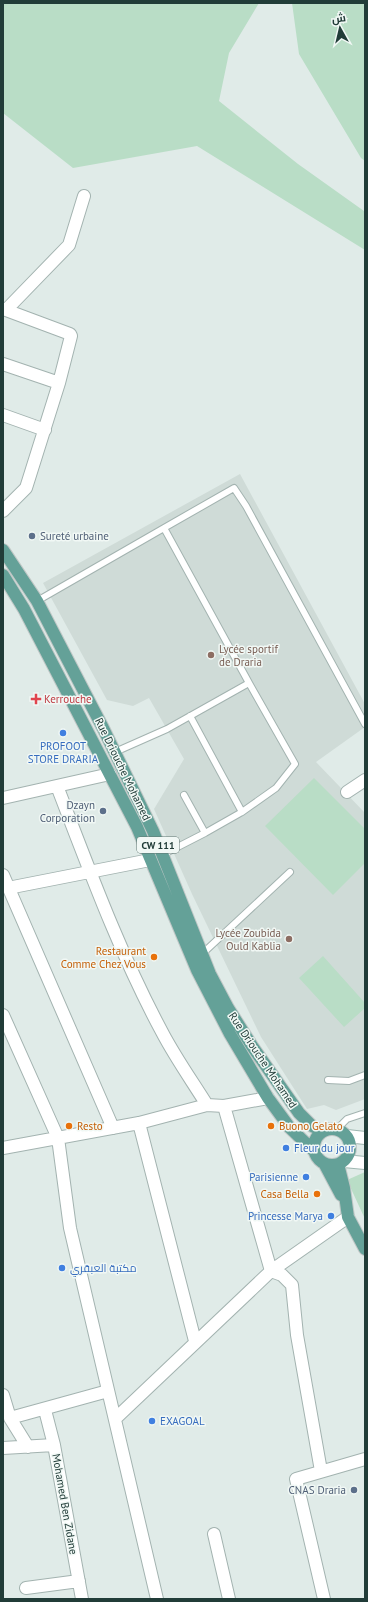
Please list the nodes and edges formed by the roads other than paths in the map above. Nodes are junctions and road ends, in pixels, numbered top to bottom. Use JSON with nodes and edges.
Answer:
{"nodes":[{"id":1,"x":84,"y":196,"type":"dead end"},
{"id":2,"x":4,"y":310,"type":"edge"},
{"id":3,"x":3,"y":364,"type":"edge"},
{"id":4,"x":59,"y":383,"type":"junction"},
{"id":5,"x":3,"y":415,"type":"edge"},
{"id":6,"x":44,"y":430,"type":"junction"},
{"id":7,"x":3,"y":511,"type":"edge"},
{"id":8,"x":164,"y":528,"type":"junction"},
{"id":9,"x":3,"y":550,"type":"edge"},
{"id":10,"x":3,"y":575,"type":"edge"},
{"id":11,"x":37,"y":601,"type":"junction"},
{"id":12,"x":250,"y":683,"type":"junction"},
{"id":13,"x":190,"y":716,"type":"junction"},
{"id":14,"x":365,"y":724,"type":"edge"},
{"id":15,"x":115,"y":752,"type":"junction"},
{"id":16,"x":110,"y":774,"type":"junction"},
{"id":17,"x":365,"y":780,"type":"edge"},
{"id":18,"x":57,"y":786,"type":"junction"},
{"id":19,"x":347,"y":792,"type":"dead end"},
{"id":20,"x":184,"y":795,"type":"dead end"},
{"id":21,"x":3,"y":798,"type":"edge"},
{"id":22,"x":242,"y":812,"type":"junction"},
{"id":23,"x":205,"y":833,"type":"junction"},
{"id":24,"x":162,"y":855,"type":"junction"},
{"id":25,"x":150,"y":860,"type":"junction"},
{"id":26,"x":90,"y":872,"type":"junction"},
{"id":27,"x":290,"y":872,"type":"dead end"},
{"id":28,"x":3,"y":874,"type":"edge"},
{"id":29,"x":8,"y":888,"type":"junction"},
{"id":30,"x":202,"y":954,"type":"junction"},
{"id":31,"x":3,"y":1015,"type":"edge"},
{"id":32,"x":365,"y":1075,"type":"edge"},
{"id":33,"x":328,"y":1080,"type":"dead end"},
{"id":34,"x":268,"y":1098,"type":"junction"},
{"id":35,"x":207,"y":1105,"type":"junction"},
{"id":36,"x":224,"y":1106,"type":"junction"},
{"id":37,"x":365,"y":1113,"type":"edge"},
{"id":38,"x":139,"y":1123,"type":"junction"},
{"id":39,"x":113,"y":1128,"type":"junction"},
{"id":40,"x":337,"y":1129,"type":"junction"},
{"id":41,"x":322,"y":1131,"type":"junction"},
{"id":42,"x":347,"y":1136,"type":"junction"},
{"id":43,"x":58,"y":1138,"type":"junction"},
{"id":44,"x":365,"y":1138,"type":"edge"},
{"id":45,"x":3,"y":1148,"type":"edge"},
{"id":46,"x":313,"y":1150,"type":"junction"},
{"id":47,"x":341,"y":1162,"type":"junction"},
{"id":48,"x":324,"y":1163,"type":"junction"},
{"id":49,"x":365,"y":1163,"type":"edge"},
{"id":50,"x":347,"y":1211,"type":"junction"},
{"id":51,"x":365,"y":1249,"type":"edge"},
{"id":52,"x":271,"y":1271,"type":"junction"},
{"id":53,"x":195,"y":1341,"type":"junction"},
{"id":54,"x":108,"y":1392,"type":"junction"},
{"id":55,"x":3,"y":1395,"type":"edge"},
{"id":56,"x":45,"y":1410,"type":"junction"},
{"id":57,"x":10,"y":1418,"type":"junction"},
{"id":58,"x":115,"y":1419,"type":"junction"},
{"id":59,"x":54,"y":1446,"type":"junction"},
{"id":60,"x":28,"y":1447,"type":"junction"},
{"id":61,"x":3,"y":1448,"type":"edge"},
{"id":62,"x":365,"y":1459,"type":"edge"},
{"id":63,"x":321,"y":1471,"type":"junction"},
{"id":64,"x":214,"y":1534,"type":"dead end"},
{"id":65,"x":79,"y":1581,"type":"junction"},
{"id":66,"x":26,"y":1588,"type":"dead end"},
{"id":67,"x":82,"y":1599,"type":"edge"},
{"id":68,"x":157,"y":1599,"type":"edge"},
{"id":69,"x":229,"y":1599,"type":"edge"},
{"id":70,"x":324,"y":1599,"type":"edge"}],
"edges":[{"from":1,"to":2,"type":"street"},
{"from":2,"to":4,"type":"street"},
{"from":3,"to":4,"type":"street"},
{"from":4,"to":6,"type":"street"},
{"from":5,"to":6,"type":"street"},
{"from":6,"to":7,"type":"street"},
{"from":8,"to":11,"type":"lane"},
{"from":8,"to":12,"type":"lane"},
{"from":8,"to":14,"type":"lane"},
{"from":9,"to":11,"type":"main road","name":"Rue Driouche Mohamed","number":"CW 111"},
{"from":10,"to":16,"type":"main road","name":"Rue Driouche Mohamed","number":"CW 111"},
{"from":11,"to":15,"type":"main road","name":"Rue Driouche Mohamed","number":"CW 111"},
{"from":12,"to":13,"type":"lane"},
{"from":12,"to":22,"type":"lane"},
{"from":13,"to":15,"type":"lane"},
{"from":13,"to":22,"type":"lane"},
{"from":15,"to":24,"type":"main road","name":"Rue Driouche Mohamed","number":"CW 111"},
{"from":16,"to":18,"type":"street"},
{"from":16,"to":25,"type":"main road","name":"Rue Driouche Mohamed","number":"CW 111"},
{"from":17,"to":19,"type":"street"},
{"from":18,"to":21,"type":"street"},
{"from":18,"to":26,"type":"street"},
{"from":20,"to":23,"type":"lane"},
{"from":22,"to":23,"type":"lane"},
{"from":23,"to":24,"type":"lane"},
{"from":24,"to":30,"type":"main road","name":"Rue Driouche Mohamed","number":"CW 111"},
{"from":25,"to":26,"type":"street"},
{"from":25,"to":34,"type":"main road","name":"Rue Driouche Mohamed","number":"CW 111"},
{"from":26,"to":29,"type":"street"},
{"from":26,"to":35,"type":"street"},
{"from":27,"to":30,"type":"lane"},
{"from":28,"to":29,"type":"street"},
{"from":29,"to":39,"type":"street"},
{"from":30,"to":41,"type":"main road","name":"Rue Driouche Mohamed","number":"CW 111"},
{"from":31,"to":43,"type":"street"},
{"from":32,"to":33,"type":"lane"},
{"from":34,"to":36,"type":"street"},
{"from":34,"to":46,"type":"main road","name":"Rue Driouche Mohamed","number":"CW 111"},
{"from":35,"to":36,"type":"street"},
{"from":35,"to":38,"type":"street"},
{"from":36,"to":52,"type":"street"},
{"from":37,"to":40,"type":"lane"},
{"from":38,"to":39,"type":"street"},
{"from":38,"to":53,"type":"street"},
{"from":39,"to":43,"type":"street"},
{"from":40,"to":41,"type":"main road"},
{"from":40,"to":42,"type":"main road"},
{"from":41,"to":46,"type":"main road"},
{"from":42,"to":44,"type":"street"},
{"from":42,"to":47,"type":"main road"},
{"from":43,"to":45,"type":"street"},
{"from":43,"to":54,"type":"street"},
{"from":46,"to":48,"type":"main road"},
{"from":47,"to":48,"type":"main road"},
{"from":47,"to":49,"type":"street"},
{"from":47,"to":50,"type":"main road"},
{"from":48,"to":50,"type":"main road"},
{"from":50,"to":51,"type":"main road"},
{"from":50,"to":52,"type":"street"},
{"from":52,"to":53,"type":"street"},
{"from":52,"to":63,"type":"street"},
{"from":53,"to":58,"type":"street"},
{"from":54,"to":56,"type":"street"},
{"from":54,"to":58,"type":"street"},
{"from":55,"to":57,"type":"street"},
{"from":56,"to":57,"type":"street"},
{"from":56,"to":59,"type":"street","name":"Mohamed Ben Zidane"},
{"from":57,"to":60,"type":"street"},
{"from":58,"to":68,"type":"street"},
{"from":59,"to":60,"type":"street"},
{"from":59,"to":65,"type":"street","name":"Mohamed Ben Zidane"},
{"from":60,"to":61,"type":"street"},
{"from":62,"to":63,"type":"street"},
{"from":63,"to":70,"type":"street"},
{"from":64,"to":69,"type":"street"},
{"from":65,"to":66,"type":"street"},
{"from":65,"to":67,"type":"street","name":"Mohamed Ben Zidane"}]}
